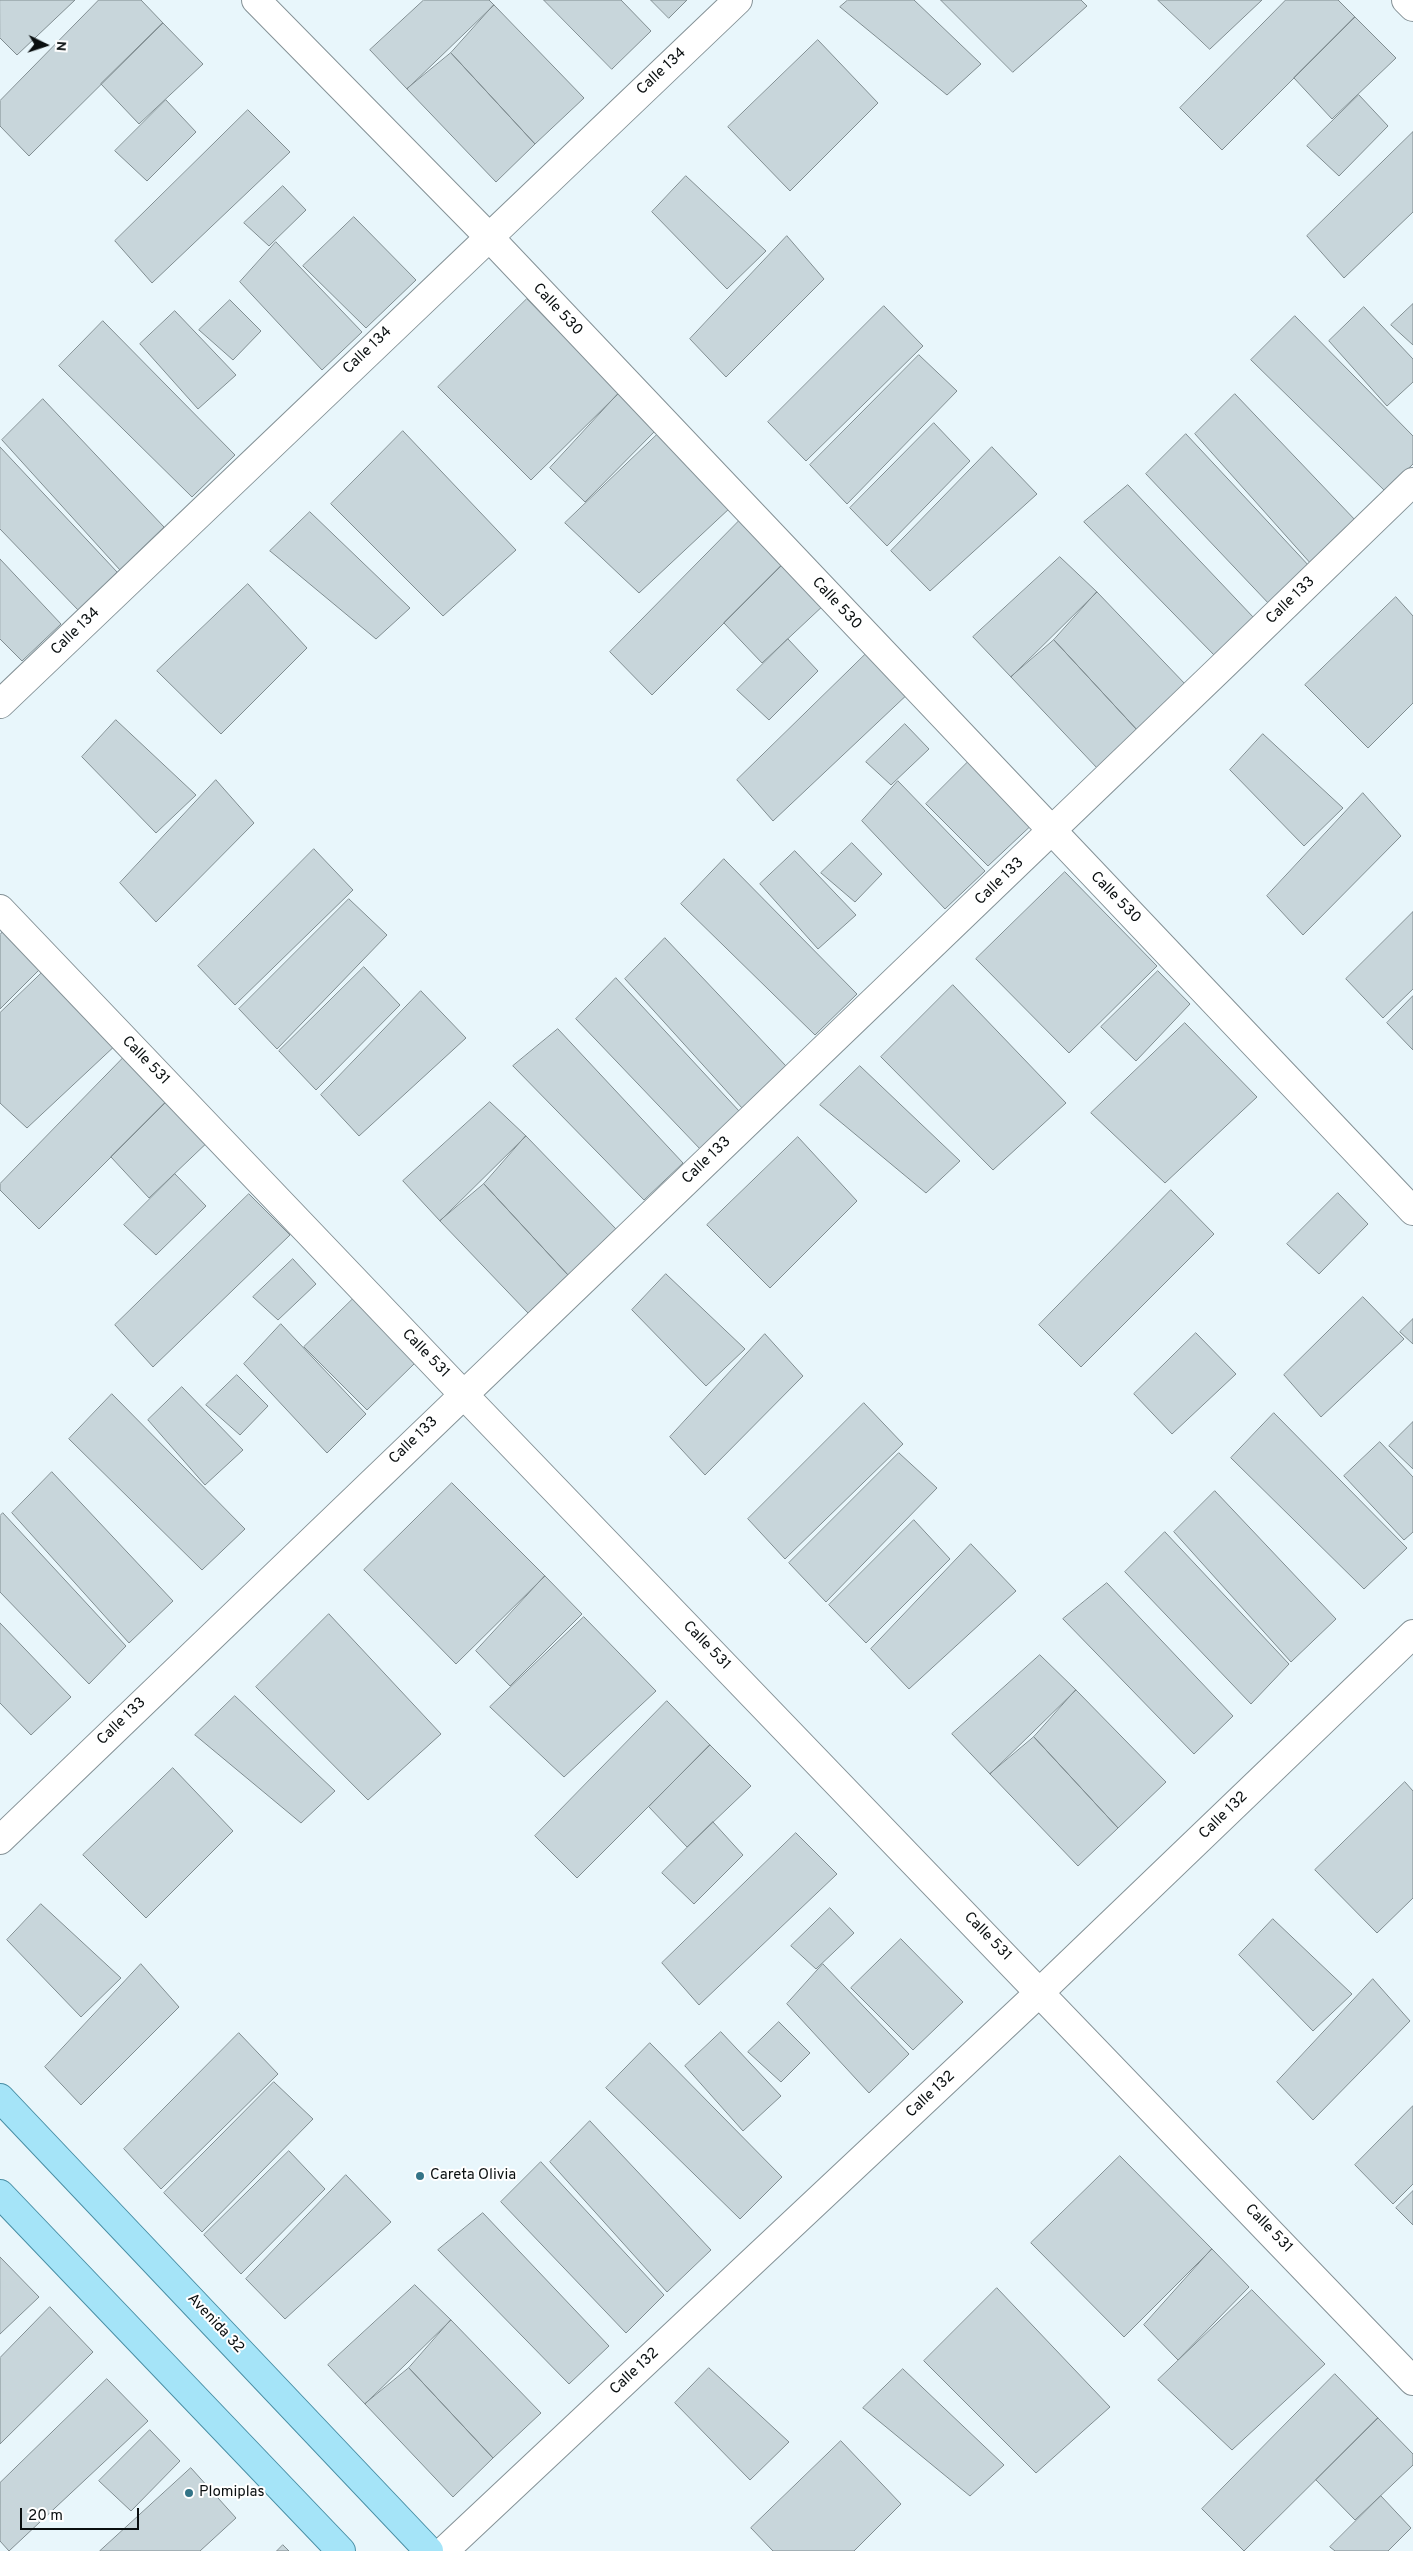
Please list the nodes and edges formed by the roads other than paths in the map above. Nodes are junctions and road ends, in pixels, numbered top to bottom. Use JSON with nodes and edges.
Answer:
{"nodes":[{"id":1,"x":256,"y":0,"type":"edge"},
{"id":2,"x":738,"y":0,"type":"edge"},
{"id":3,"x":1406,"y":0,"type":"edge"},
{"id":4,"x":1413,"y":7,"type":"edge"},
{"id":5,"x":488,"y":236,"type":"junction"},
{"id":6,"x":1413,"y":482,"type":"edge"},
{"id":7,"x":0,"y":704,"type":"edge"},
{"id":8,"x":1052,"y":832,"type":"junction"},
{"id":9,"x":0,"y":909,"type":"edge"},
{"id":10,"x":1413,"y":1211,"type":"edge"},
{"id":11,"x":462,"y":1394,"type":"junction"},
{"id":12,"x":1413,"y":1634,"type":"edge"},
{"id":13,"x":0,"y":1840,"type":"edge"},
{"id":14,"x":1040,"y":1992,"type":"junction"},
{"id":15,"x":0,"y":2098,"type":"edge"},
{"id":16,"x":0,"y":2194,"type":"edge"},
{"id":17,"x":1413,"y":2381,"type":"edge"},
{"id":18,"x":341,"y":2551,"type":"edge"},
{"id":19,"x":429,"y":2551,"type":"edge"},
{"id":20,"x":444,"y":2551,"type":"edge"}],
"edges":[{"from":1,"to":5,"type":"street","name":"Calle 530"},
{"from":2,"to":5,"type":"street","name":"Calle 134"},
{"from":3,"to":4,"type":"street"},
{"from":5,"to":7,"type":"street","name":"Calle 134"},
{"from":5,"to":8,"type":"street","name":"Calle 530"},
{"from":6,"to":8,"type":"street","name":"Calle 133"},
{"from":8,"to":10,"type":"street","name":"Calle 530"},
{"from":8,"to":11,"type":"street","name":"Calle 133"},
{"from":9,"to":11,"type":"street","name":"Calle 531"},
{"from":11,"to":13,"type":"street","name":"Calle 133"},
{"from":11,"to":14,"type":"street","name":"Calle 531"},
{"from":12,"to":14,"type":"street","name":"Calle 132"},
{"from":14,"to":17,"type":"street","name":"Calle 531"},
{"from":14,"to":20,"type":"street","name":"Calle 132"},
{"from":15,"to":19,"type":"main road","name":"Avenida 32"},
{"from":16,"to":18,"type":"main road"}]}
